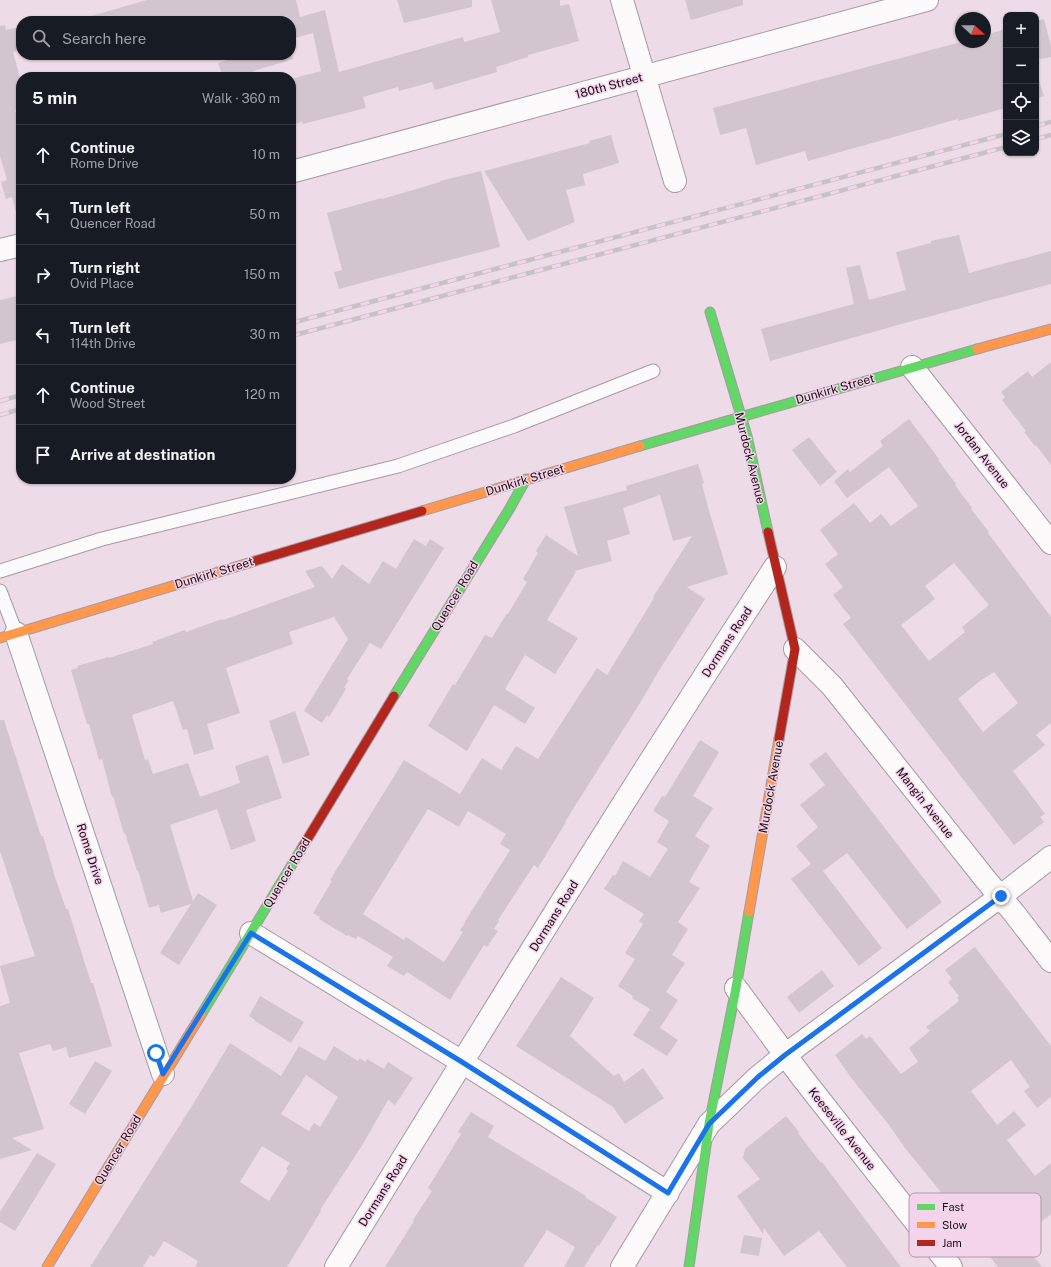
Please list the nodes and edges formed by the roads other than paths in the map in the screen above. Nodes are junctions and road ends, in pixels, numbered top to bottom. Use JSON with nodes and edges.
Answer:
{"nodes":[{"id":1,"x":622,"y":0,"type":"edge"},
{"id":2,"x":927,"y":0,"type":"edge"},
{"id":3,"x":643,"y":76,"type":"junction"},
{"id":4,"x":296,"y":171,"type":"edge"},
{"id":5,"x":675,"y":181,"type":"dead end"},
{"id":6,"x":16,"y":246,"type":"edge"},
{"id":7,"x":0,"y":250,"type":"edge"},
{"id":8,"x":710,"y":312,"type":"dead end"},
{"id":9,"x":1051,"y":329,"type":"edge"},
{"id":10,"x":912,"y":366,"type":"junction"},
{"id":11,"x":653,"y":371,"type":"dead end"},
{"id":12,"x":740,"y":416,"type":"junction"},
{"id":13,"x":526,"y":479,"type":"junction"},
{"id":14,"x":1051,"y":543,"type":"edge"},
{"id":15,"x":775,"y":567,"type":"junction"},
{"id":16,"x":0,"y":571,"type":"edge"},
{"id":17,"x":0,"y":591,"type":"edge"},
{"id":18,"x":8,"y":636,"type":"edge"},
{"id":19,"x":795,"y":649,"type":"junction"},
{"id":20,"x":1051,"y":857,"type":"edge"},
{"id":21,"x":1001,"y":896,"type":"junction"},
{"id":22,"x":251,"y":933,"type":"junction"},
{"id":23,"x":1051,"y":961,"type":"edge"},
{"id":24,"x":736,"y":988,"type":"junction"},
{"id":25,"x":785,"y":1055,"type":"junction"},
{"id":26,"x":462,"y":1062,"type":"junction"},
{"id":27,"x":163,"y":1074,"type":"junction"},
{"id":28,"x":709,"y":1124,"type":"junction"},
{"id":29,"x":668,"y":1193,"type":"junction"},
{"id":30,"x":909,"y":1213,"type":"edge"},
{"id":31,"x":943,"y":1257,"type":"edge"},
{"id":32,"x":47,"y":1267,"type":"edge"},
{"id":33,"x":336,"y":1267,"type":"edge"},
{"id":34,"x":622,"y":1267,"type":"edge"},
{"id":35,"x":688,"y":1267,"type":"edge"},
{"id":36,"x":951,"y":1267,"type":"edge"}],
"edges":[{"from":1,"to":3,"type":"street"},
{"from":2,"to":3,"type":"street","name":"180th Street"},
{"from":3,"to":4,"type":"street","name":"180th Street"},
{"from":3,"to":5,"type":"street"},
{"from":6,"to":7,"type":"street"},
{"from":8,"to":12,"type":"street","name":"Murdock Avenue"},
{"from":9,"to":10,"type":"street","name":"Dunkirk Street"},
{"from":10,"to":12,"type":"street","name":"Dunkirk Street"},
{"from":10,"to":14,"type":"street","name":"Jordan Avenue"},
{"from":11,"to":16,"type":"lane"},
{"from":12,"to":13,"type":"street","name":"Dunkirk Street"},
{"from":12,"to":15,"type":"street","name":"Murdock Avenue"},
{"from":13,"to":18,"type":"street","name":"Dunkirk Street"},
{"from":13,"to":22,"type":"street","name":"Quencer Road"},
{"from":15,"to":19,"type":"street","name":"Murdock Avenue"},
{"from":15,"to":26,"type":"street","name":"Dormans Road"},
{"from":17,"to":18,"type":"lane"},
{"from":18,"to":27,"type":"street","name":"Rome Drive"},
{"from":19,"to":21,"type":"street","name":"Mangin Avenue"},
{"from":19,"to":24,"type":"street","name":"Murdock Avenue"},
{"from":20,"to":21,"type":"street"},
{"from":21,"to":23,"type":"street","name":"Mangin Avenue"},
{"from":21,"to":25,"type":"street"},
{"from":22,"to":26,"type":"street"},
{"from":22,"to":27,"type":"street","name":"Quencer Road"},
{"from":24,"to":25,"type":"street","name":"Keeseville Avenue"},
{"from":24,"to":28,"type":"street","name":"Murdock Avenue"},
{"from":25,"to":28,"type":"street"},
{"from":25,"to":30,"type":"street","name":"Keeseville Avenue"},
{"from":26,"to":29,"type":"street"},
{"from":26,"to":33,"type":"street","name":"Dormans Road"},
{"from":27,"to":32,"type":"street","name":"Quencer Road"},
{"from":28,"to":29,"type":"street"},
{"from":28,"to":35,"type":"street","name":"Murdock Avenue"},
{"from":29,"to":34,"type":"street"},
{"from":31,"to":36,"type":"street","name":"Keeseville Avenue"}]}
